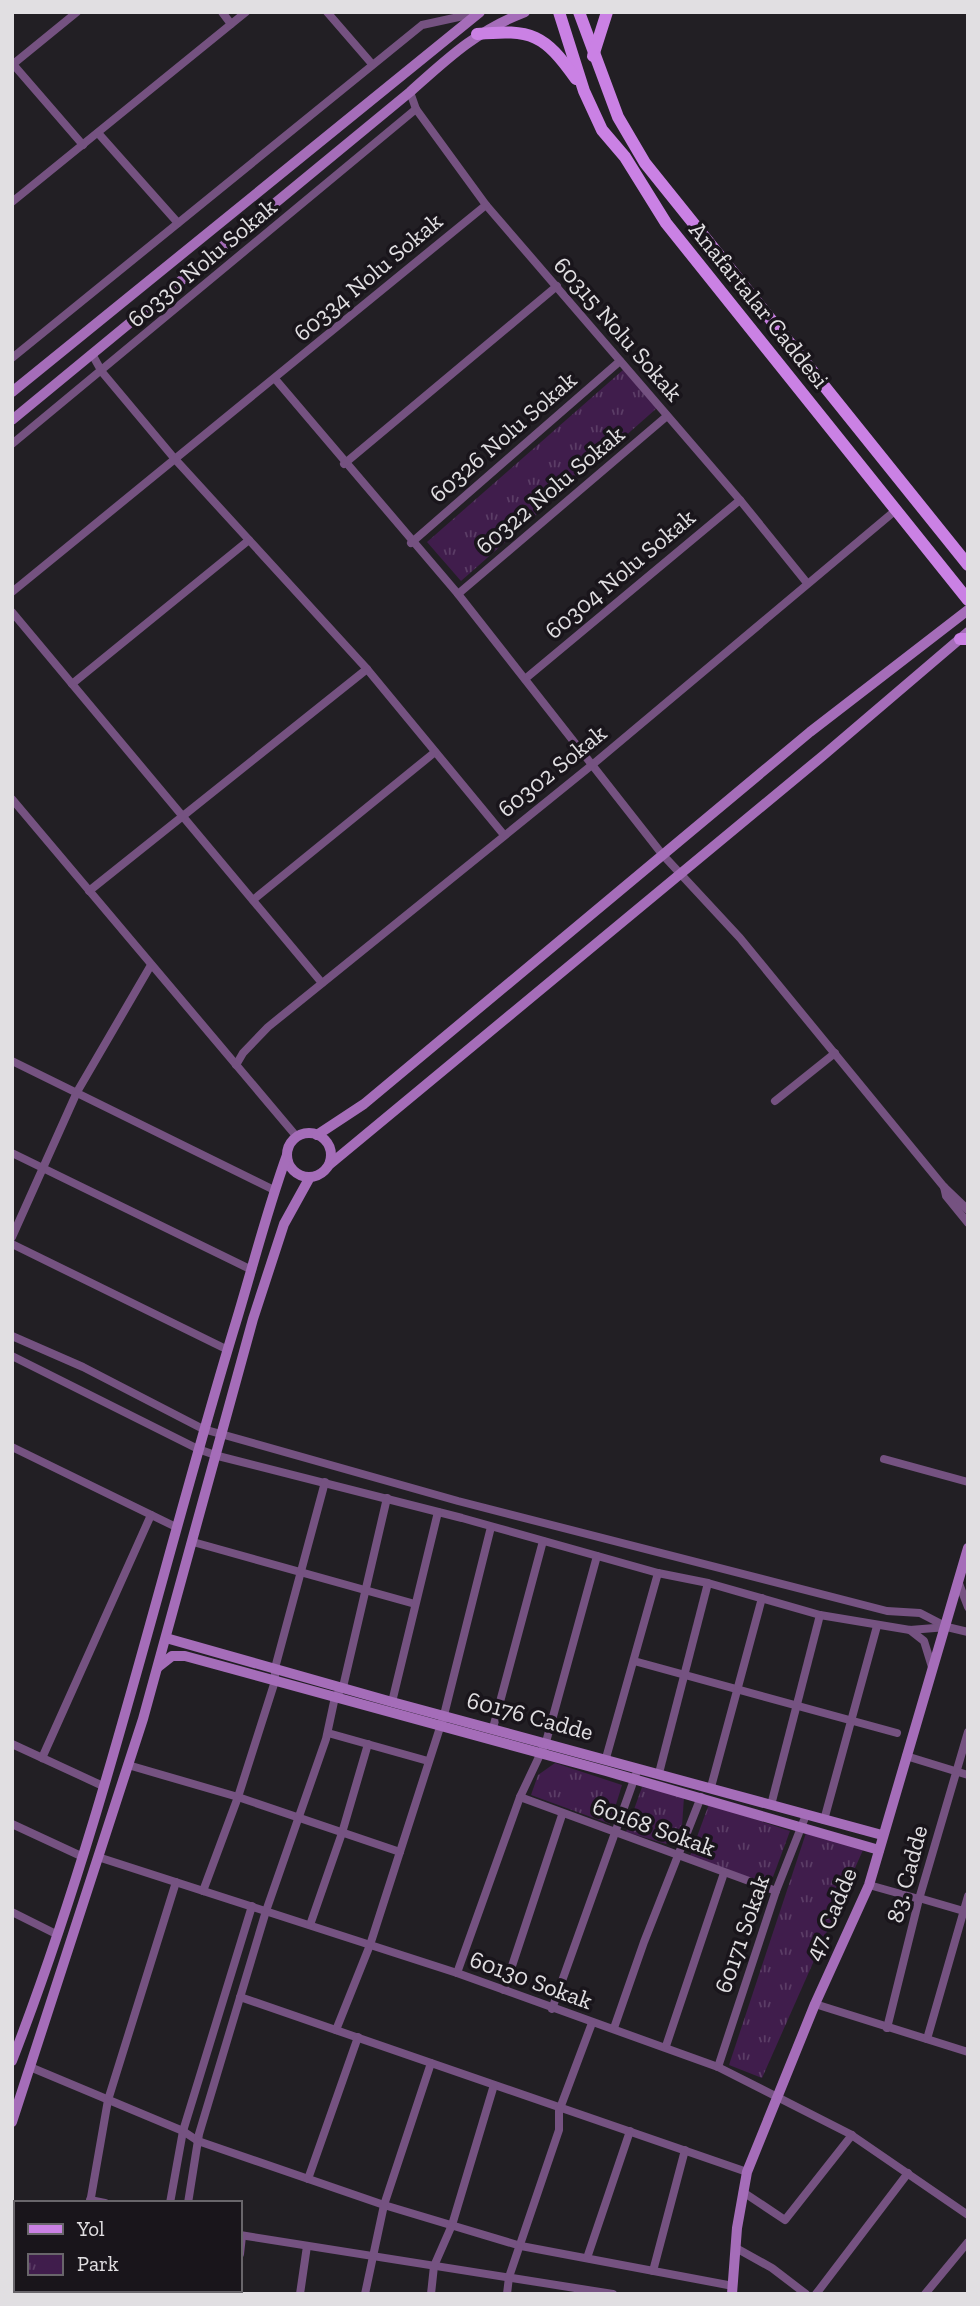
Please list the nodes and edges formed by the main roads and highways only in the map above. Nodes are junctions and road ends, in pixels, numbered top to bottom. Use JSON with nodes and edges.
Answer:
{"nodes":[{"id":1,"x":480,"y":12,"type":"edge"},
{"id":2,"x":525,"y":12,"type":"edge"},
{"id":3,"x":559,"y":12,"type":"edge"},
{"id":4,"x":579,"y":12,"type":"edge"},
{"id":5,"x":607,"y":12,"type":"edge"},
{"id":6,"x":477,"y":34,"type":"junction"},
{"id":7,"x":593,"y":55,"type":"junction"},
{"id":8,"x":584,"y":91,"type":"junction"},
{"id":9,"x":12,"y":392,"type":"edge"},
{"id":10,"x":12,"y":420,"type":"edge"},
{"id":11,"x":968,"y":565,"type":"edge"},
{"id":12,"x":968,"y":600,"type":"edge"},
{"id":13,"x":968,"y":610,"type":"edge"},
{"id":14,"x":965,"y":637,"type":"edge"},
{"id":15,"x":317,"y":1135,"type":"junction"},
{"id":16,"x":287,"y":1155,"type":"junction"},
{"id":17,"x":329,"y":1165,"type":"junction"},
{"id":18,"x":310,"y":1177,"type":"junction"},
{"id":19,"x":968,"y":1548,"type":"edge"},
{"id":20,"x":962,"y":1574,"type":"edge"},
{"id":21,"x":166,"y":1637,"type":"junction"},
{"id":22,"x":157,"y":1669,"type":"junction"},
{"id":23,"x":442,"y":1720,"type":"junction"},
{"id":24,"x":803,"y":1820,"type":"junction"},
{"id":25,"x":883,"y":1835,"type":"junction"},
{"id":26,"x":879,"y":1850,"type":"junction"},
{"id":27,"x":15,"y":2045,"type":"edge"},
{"id":28,"x":12,"y":2061,"type":"edge"},
{"id":29,"x":12,"y":2122,"type":"edge"},
{"id":30,"x":732,"y":2290,"type":"edge"}],
"edges":[{"from":1,"to":9,"type":"main road"},
{"from":2,"to":6,"type":"main road"},
{"from":3,"to":8,"type":"main road","name":"Anafartalar Caddesi"},
{"from":4,"to":7,"type":"main road","name":"Anafartalar Caddesi"},
{"from":5,"to":7,"type":"main road"},
{"from":6,"to":8,"type":"main road"},
{"from":6,"to":10,"type":"main road"},
{"from":7,"to":11,"type":"main road","name":"Anafartalar Caddesi"},
{"from":8,"to":12,"type":"main road","name":"Anafartalar Caddesi"},
{"from":13,"to":15,"type":"main road"},
{"from":14,"to":17,"type":"main road"},
{"from":15,"to":16,"type":"main road"},
{"from":15,"to":17,"type":"main road"},
{"from":16,"to":18,"type":"main road"},
{"from":16,"to":27,"type":"main road"},
{"from":17,"to":18,"type":"main road"},
{"from":18,"to":21,"type":"main road"},
{"from":19,"to":20,"type":"main road","name":"47. Cadde"},
{"from":20,"to":25,"type":"main road","name":"47. Cadde"},
{"from":21,"to":22,"type":"main road"},
{"from":21,"to":23,"type":"main road","name":"60176 Cadde"},
{"from":22,"to":23,"type":"main road"},
{"from":22,"to":29,"type":"main road"},
{"from":23,"to":24,"type":"main road"},
{"from":23,"to":24,"type":"main road","name":"60176 Cadde"},
{"from":24,"to":25,"type":"main road","name":"60176 Cadde"},
{"from":24,"to":26,"type":"main road"},
{"from":25,"to":26,"type":"main road","name":"47. Cadde"},
{"from":26,"to":30,"type":"main road","name":"47. Cadde"},
{"from":27,"to":28,"type":"main road"}]}
